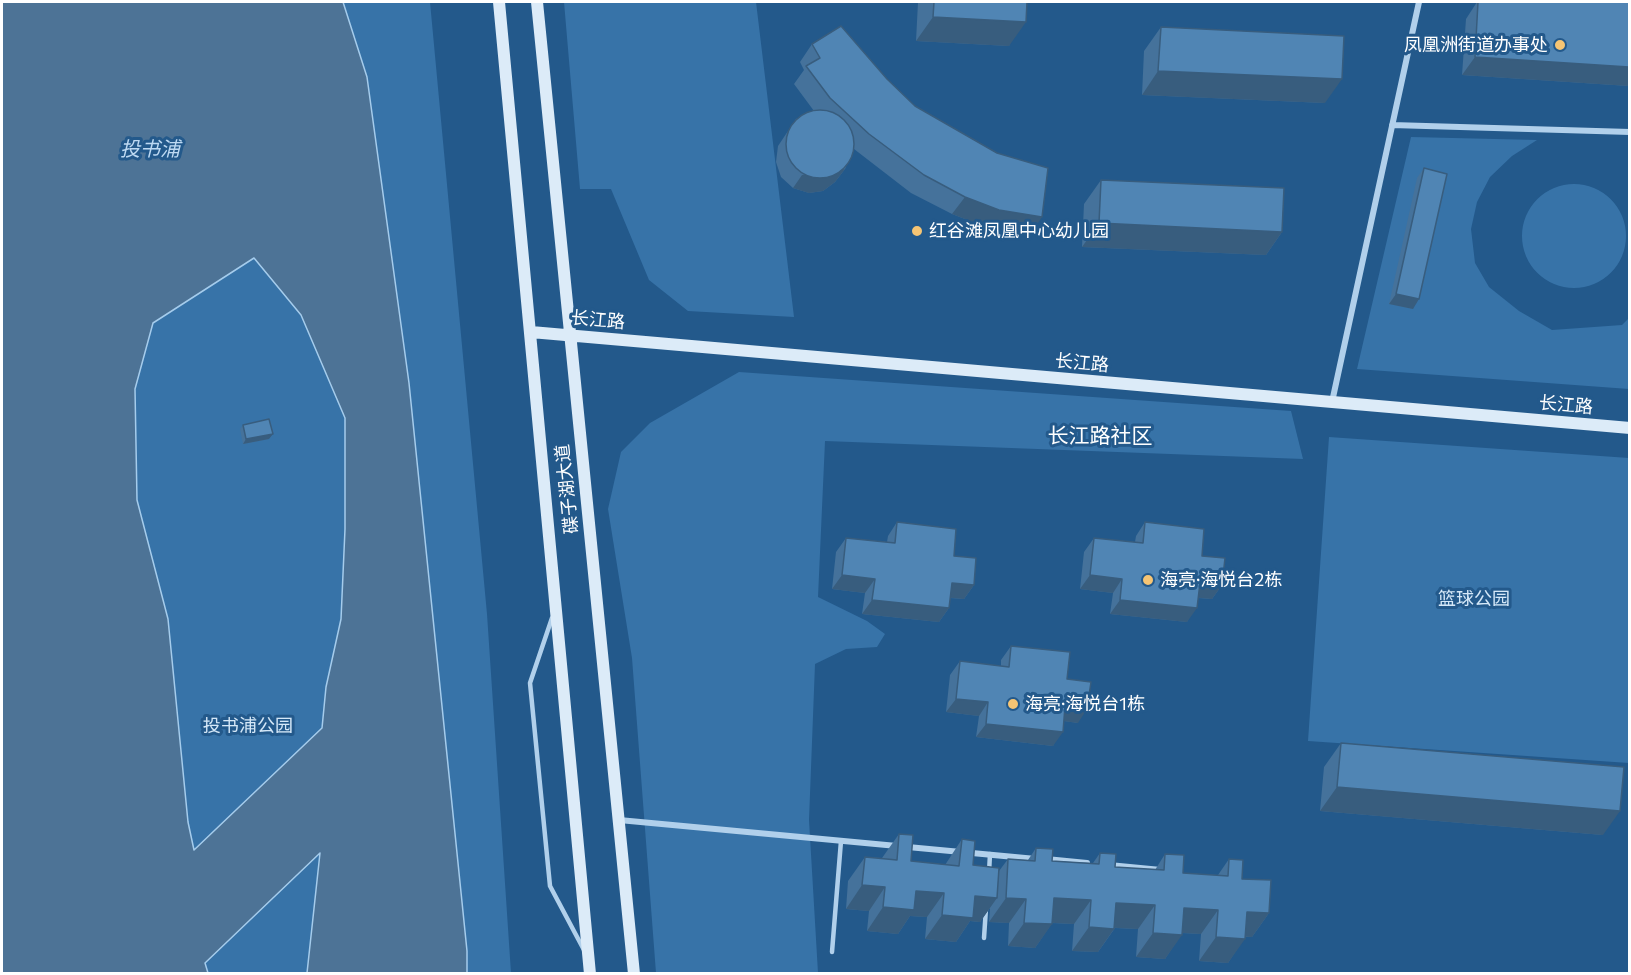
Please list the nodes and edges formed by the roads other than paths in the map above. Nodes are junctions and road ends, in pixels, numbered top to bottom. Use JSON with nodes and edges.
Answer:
{"nodes":[{"id":1,"x":499,"y":2,"type":"edge"},
{"id":2,"x":537,"y":2,"type":"edge"},
{"id":3,"x":1419,"y":2,"type":"edge"},
{"id":4,"x":1392,"y":125,"type":"junction"},
{"id":5,"x":1629,"y":132,"type":"edge"},
{"id":6,"x":531,"y":332,"type":"junction"},
{"id":7,"x":569,"y":336,"type":"junction"},
{"id":8,"x":1332,"y":403,"type":"junction"},
{"id":9,"x":1629,"y":428,"type":"edge"},
{"id":10,"x":556,"y":607,"type":"junction"},
{"id":11,"x":618,"y":820,"type":"junction"},
{"id":12,"x":841,"y":841,"type":"junction"},
{"id":13,"x":990,"y":854,"type":"junction"},
{"id":14,"x":1094,"y":864,"type":"edge"},
{"id":15,"x":1106,"y":865,"type":"edge"},
{"id":16,"x":1175,"y":871,"type":"edge"},
{"id":17,"x":988,"y":878,"type":"edge"},
{"id":18,"x":987,"y":902,"type":"edge"},
{"id":19,"x":984,"y":938,"type":"dead end"},
{"id":20,"x":832,"y":952,"type":"dead end"},
{"id":21,"x":588,"y":959,"type":"junction"},
{"id":22,"x":590,"y":974,"type":"edge"},
{"id":23,"x":634,"y":974,"type":"edge"}],
"edges":[{"from":1,"to":6,"type":"main road","name":"碟子湖大道"},
{"from":2,"to":7,"type":"main road","name":"碟子湖大道"},
{"from":3,"to":4,"type":"street"},
{"from":4,"to":5,"type":"street"},
{"from":4,"to":8,"type":"street"},
{"from":6,"to":7,"type":"main road","name":"长江路"},
{"from":6,"to":10,"type":"main road","name":"碟子湖大道"},
{"from":7,"to":8,"type":"main road","name":"长江路"},
{"from":7,"to":11,"type":"main road","name":"碟子湖大道"},
{"from":8,"to":9,"type":"main road","name":"长江路"},
{"from":10,"to":21,"type":"main road","name":"碟子湖大道"},
{"from":10,"to":21,"type":"lane"},
{"from":11,"to":12,"type":"street"},
{"from":11,"to":23,"type":"main road","name":"碟子湖大道"},
{"from":12,"to":13,"type":"street"},
{"from":12,"to":20,"type":"lane"},
{"from":13,"to":14,"type":"street"},
{"from":13,"to":17,"type":"lane"},
{"from":15,"to":16,"type":"street"},
{"from":18,"to":19,"type":"lane"},
{"from":21,"to":22,"type":"main road","name":"碟子湖大道"}]}
